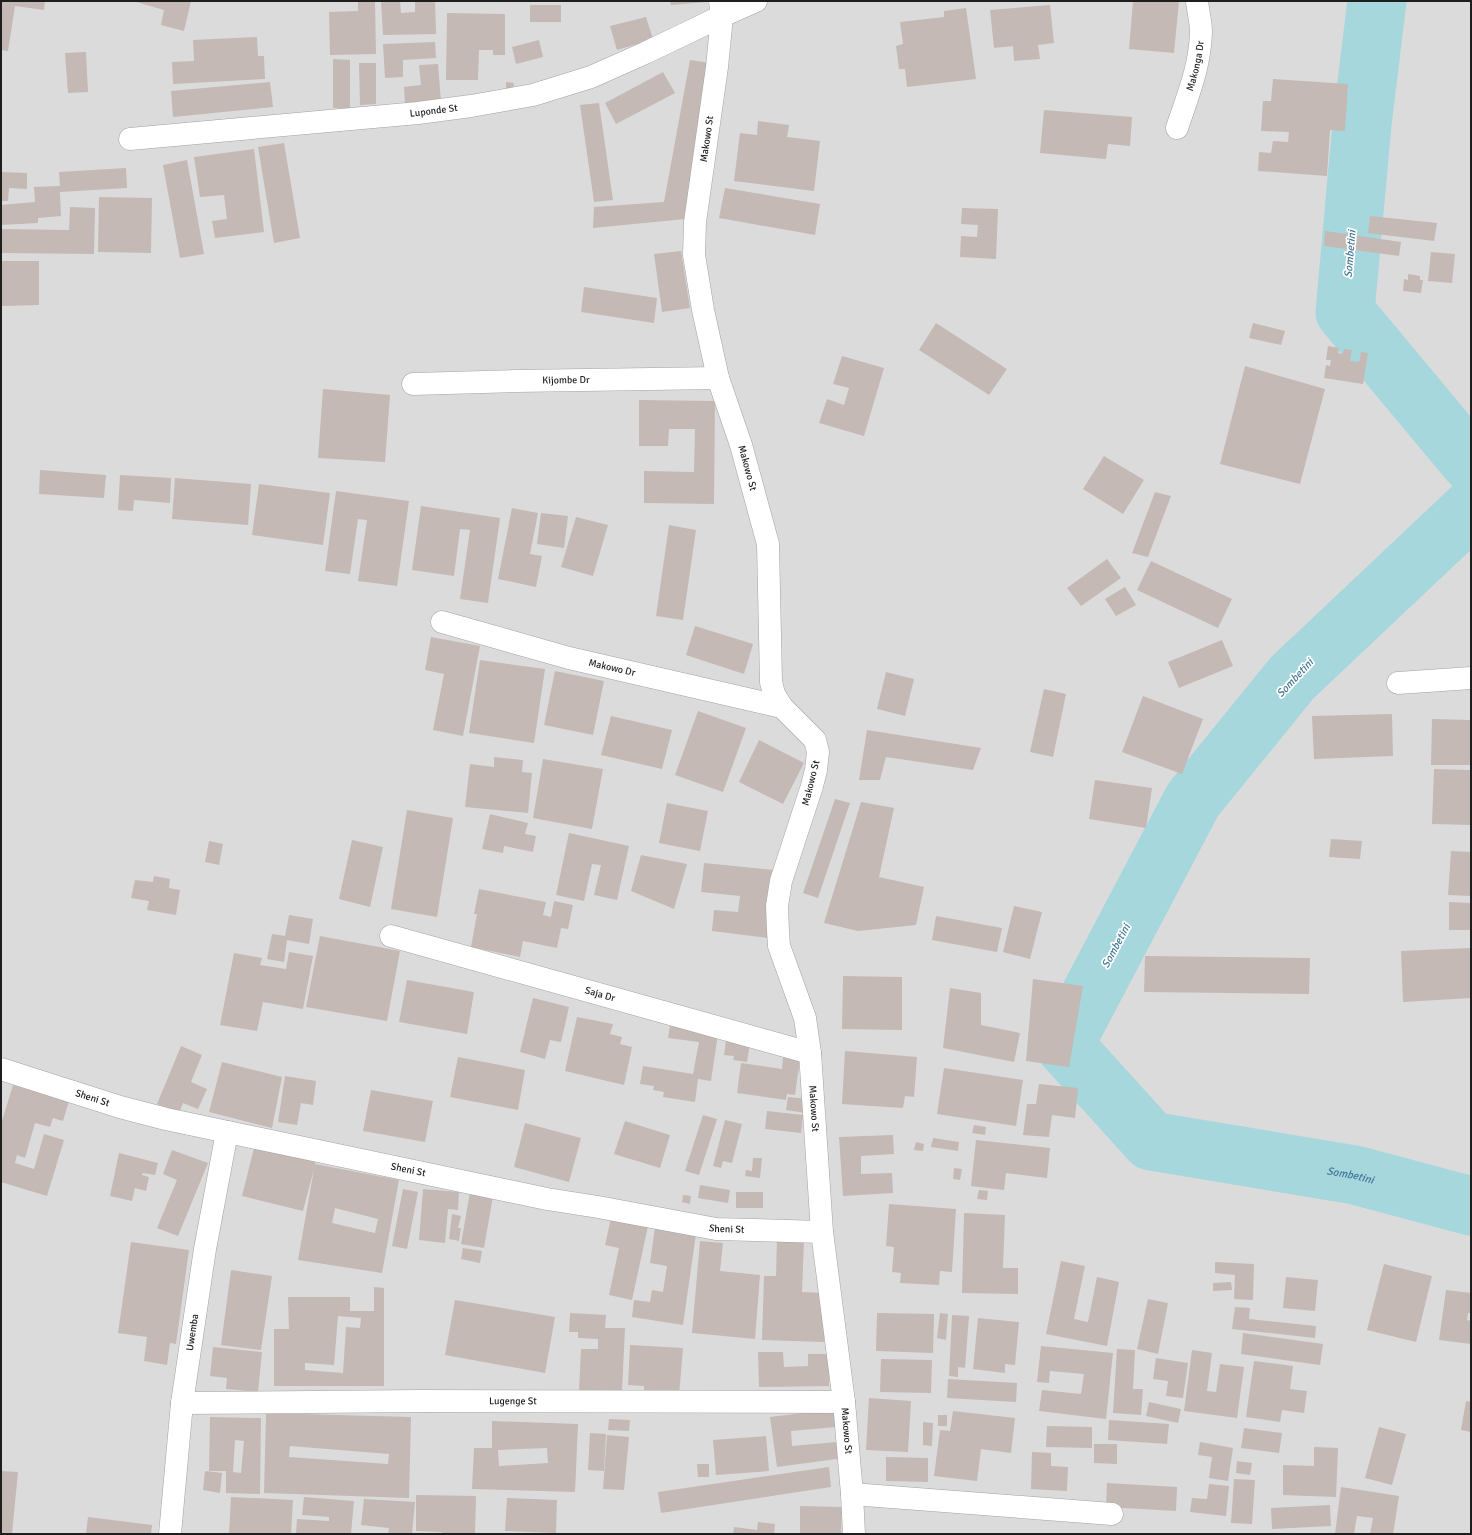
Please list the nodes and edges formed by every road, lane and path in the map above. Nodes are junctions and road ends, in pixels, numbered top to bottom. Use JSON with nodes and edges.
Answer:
{"nodes":[{"id":1,"x":756,"y":1,"type":"edge"},
{"id":2,"x":1198,"y":1,"type":"edge"},
{"id":3,"x":721,"y":8,"type":"edge"},
{"id":4,"x":1177,"y":128,"type":"dead end"},
{"id":5,"x":130,"y":139,"type":"dead end"},
{"id":6,"x":718,"y":378,"type":"junction"},
{"id":7,"x":413,"y":384,"type":"dead end"},
{"id":8,"x":442,"y":622,"type":"dead end"},
{"id":9,"x":1471,"y":678,"type":"edge"},
{"id":10,"x":1398,"y":683,"type":"dead end"},
{"id":11,"x":782,"y":707,"type":"junction"},
{"id":12,"x":391,"y":936,"type":"dead end"},
{"id":13,"x":810,"y":1053,"type":"junction"},
{"id":14,"x":1,"y":1069,"type":"edge"},
{"id":15,"x":227,"y":1132,"type":"junction"},
{"id":16,"x":822,"y":1232,"type":"junction"},
{"id":17,"x":844,"y":1402,"type":"junction"},
{"id":18,"x":182,"y":1403,"type":"junction"},
{"id":19,"x":852,"y":1494,"type":"junction"},
{"id":20,"x":1112,"y":1514,"type":"dead end"},
{"id":21,"x":170,"y":1534,"type":"edge"},
{"id":22,"x":854,"y":1534,"type":"edge"}],
"edges":[{"from":1,"to":3,"type":"street","name":"Luponde St"},
{"from":2,"to":4,"type":"street","name":"Makonga Dr"},
{"from":3,"to":5,"type":"street","name":"Luponde St"},
{"from":3,"to":6,"type":"street","name":"Makowo St"},
{"from":6,"to":7,"type":"street","name":"Kijombe Dr"},
{"from":6,"to":11,"type":"street","name":"Makowo St"},
{"from":8,"to":11,"type":"street","name":"Makowo Dr"},
{"from":9,"to":10,"type":"street"},
{"from":11,"to":13,"type":"street","name":"Makowo St"},
{"from":12,"to":13,"type":"street","name":"Saja Dr"},
{"from":13,"to":16,"type":"street","name":"Makowo St"},
{"from":14,"to":15,"type":"street","name":"Sheni St"},
{"from":15,"to":16,"type":"street","name":"Sheni St"},
{"from":15,"to":18,"type":"street","name":"Uwemba"},
{"from":16,"to":17,"type":"street","name":"Makowo St"},
{"from":17,"to":18,"type":"street","name":"Lugenge St"},
{"from":17,"to":19,"type":"street","name":"Makowo St"},
{"from":18,"to":21,"type":"street","name":"Uwemba"},
{"from":19,"to":20,"type":"street"},
{"from":19,"to":22,"type":"street","name":"Makowo St"}]}
